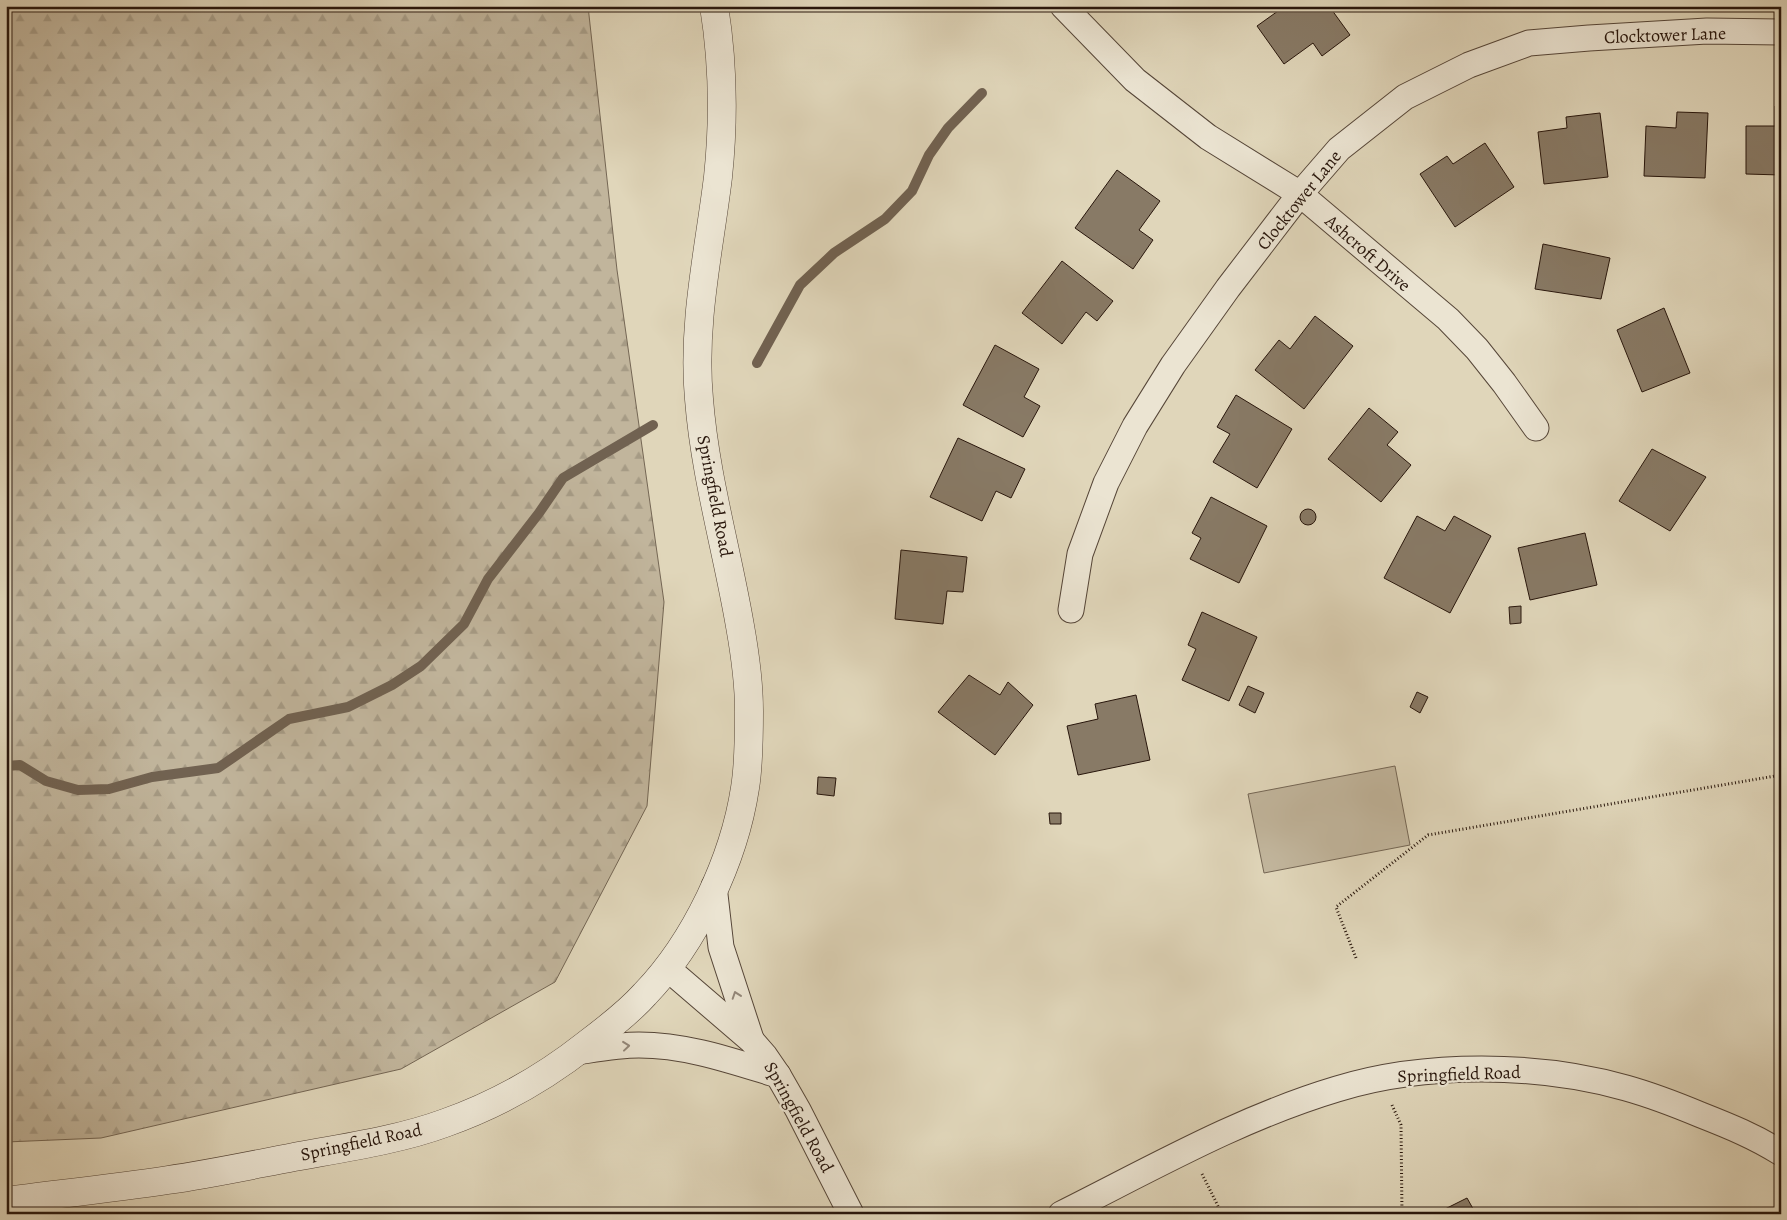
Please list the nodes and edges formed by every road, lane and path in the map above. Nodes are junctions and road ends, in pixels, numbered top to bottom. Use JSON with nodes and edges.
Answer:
{"nodes":[{"id":1,"x":714,"y":6,"type":"edge"},
{"id":2,"x":1062,"y":6,"type":"edge"},
{"id":3,"x":1781,"y":32,"type":"edge"},
{"id":4,"x":1300,"y":194,"type":"junction"},
{"id":5,"x":1536,"y":428,"type":"dead end"},
{"id":6,"x":1071,"y":610,"type":"dead end"},
{"id":7,"x":1781,"y":775,"type":"edge"},
{"id":8,"x":714,"y":886,"type":"junction"},
{"id":9,"x":1356,"y":958,"type":"dead end"},
{"id":10,"x":668,"y":968,"type":"junction"},
{"id":11,"x":752,"y":1041,"type":"junction"},
{"id":12,"x":577,"y":1052,"type":"junction"},
{"id":13,"x":778,"y":1074,"type":"junction"},
{"id":14,"x":1378,"y":1078,"type":"junction"},
{"id":15,"x":1190,"y":1150,"type":"junction"},
{"id":16,"x":1781,"y":1153,"type":"edge"},
{"id":17,"x":6,"y":1201,"type":"edge"},
{"id":18,"x":852,"y":1214,"type":"edge"},
{"id":19,"x":1061,"y":1214,"type":"edge"},
{"id":20,"x":1222,"y":1214,"type":"edge"},
{"id":21,"x":1402,"y":1214,"type":"edge"}],
"edges":[{"from":1,"to":8,"type":"street","name":"Springfield Road"},
{"from":2,"to":4,"type":"street","name":"Ashcroft Drive"},
{"from":3,"to":4,"type":"street","name":"Clocktower Lane"},
{"from":4,"to":5,"type":"street","name":"Ashcroft Drive"},
{"from":4,"to":6,"type":"street","name":"Clocktower Lane"},
{"from":7,"to":9,"type":"path"},
{"from":8,"to":10,"type":"street","name":"Springfield Road"},
{"from":11,"to":8,"type":"street","one_way":true},
{"from":10,"to":11,"type":"street","name":"Springfield Road"},
{"from":10,"to":12,"type":"street","name":"Springfield Road"},
{"from":11,"to":13,"type":"street","name":"Springfield Road"},
{"from":12,"to":13,"type":"street","one_way":true},
{"from":12,"to":17,"type":"street","name":"Springfield Road"},
{"from":13,"to":18,"type":"street","name":"Springfield Road"},
{"from":14,"to":15,"type":"street","name":"Springfield Road"},
{"from":14,"to":16,"type":"street","name":"Springfield Road"},
{"from":14,"to":21,"type":"path"},
{"from":15,"to":19,"type":"street","name":"Springfield Road"},
{"from":15,"to":20,"type":"path"}]}
